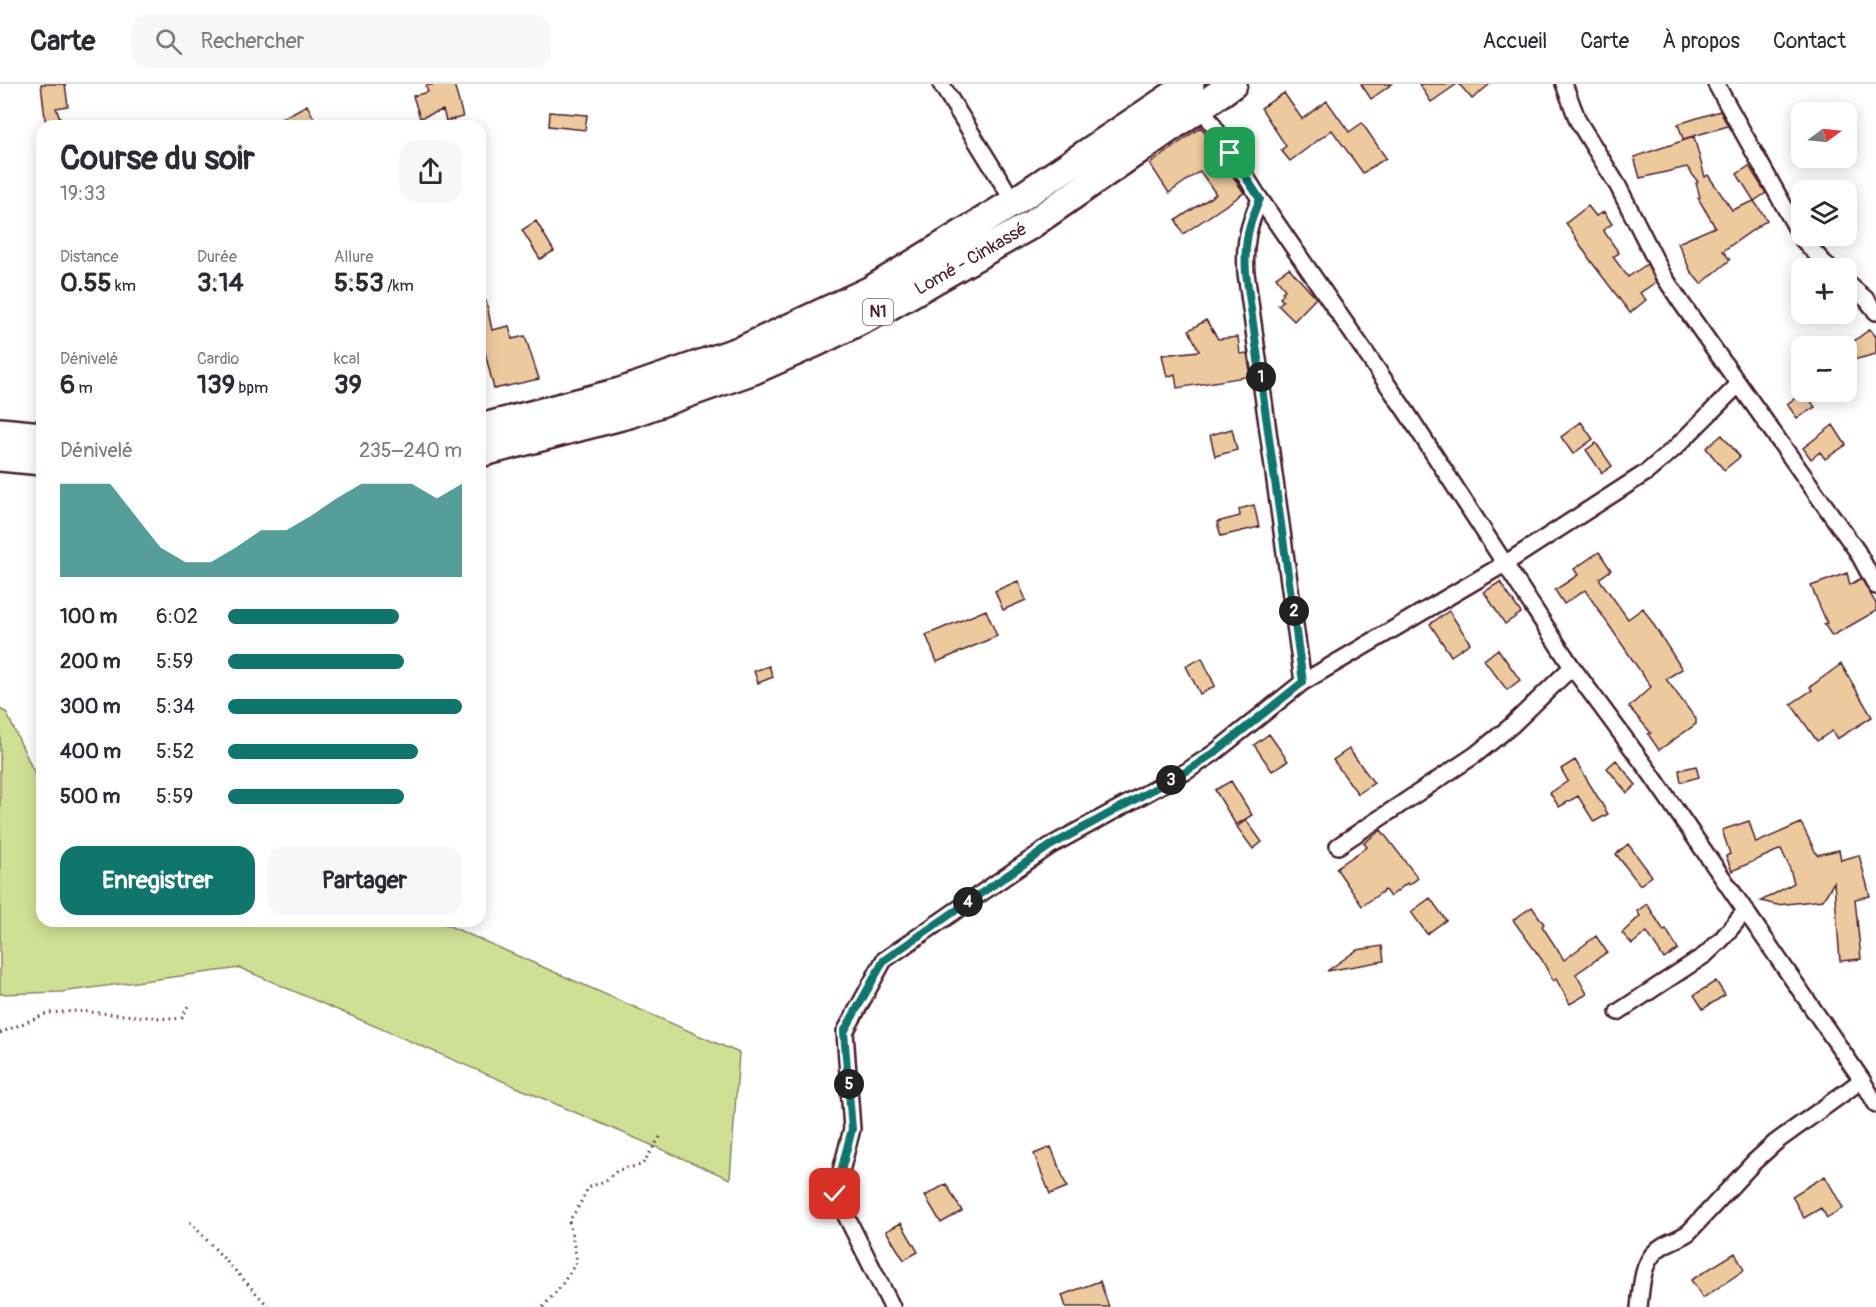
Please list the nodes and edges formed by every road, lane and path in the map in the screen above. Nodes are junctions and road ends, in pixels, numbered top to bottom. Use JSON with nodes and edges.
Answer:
{"nodes":[{"id":1,"x":941,"y":84,"type":"edge"},
{"id":2,"x":1233,"y":84,"type":"edge"},
{"id":3,"x":1564,"y":84,"type":"edge"},
{"id":4,"x":1716,"y":84,"type":"edge"},
{"id":5,"x":1195,"y":95,"type":"edge"},
{"id":6,"x":1260,"y":199,"type":"junction"},
{"id":7,"x":1014,"y":202,"type":"junction"},
{"id":8,"x":1819,"y":258,"type":"edge"},
{"id":9,"x":1857,"y":291,"type":"edge"},
{"id":10,"x":1876,"y":312,"type":"edge"},
{"id":11,"x":1738,"y":385,"type":"junction"},
{"id":12,"x":486,"y":427,"type":"edge"},
{"id":13,"x":0,"y":432,"type":"edge"},
{"id":14,"x":36,"y":435,"type":"edge"},
{"id":15,"x":486,"y":451,"type":"edge"},
{"id":16,"x":0,"y":457,"type":"edge"},
{"id":17,"x":36,"y":460,"type":"edge"},
{"id":18,"x":1506,"y":563,"type":"junction"},
{"id":19,"x":1876,"y":585,"type":"edge"},
{"id":20,"x":1572,"y":667,"type":"junction"},
{"id":21,"x":1303,"y":682,"type":"junction"},
{"id":22,"x":1338,"y":846,"type":"dead end"},
{"id":23,"x":1746,"y":910,"type":"junction"},
{"id":24,"x":188,"y":1006,"type":"dead end"},
{"id":25,"x":1618,"y":1012,"type":"dead end"},
{"id":26,"x":0,"y":1033,"type":"edge"},
{"id":27,"x":1862,"y":1080,"type":"junction"},
{"id":28,"x":1876,"y":1104,"type":"edge"},
{"id":29,"x":662,"y":1134,"type":"dead end"},
{"id":30,"x":190,"y":1222,"type":"dead end"},
{"id":31,"x":269,"y":1307,"type":"edge"},
{"id":32,"x":543,"y":1307,"type":"edge"},
{"id":33,"x":892,"y":1307,"type":"edge"},
{"id":34,"x":1639,"y":1307,"type":"edge"}],
"edges":[{"from":1,"to":7,"type":"street"},
{"from":2,"to":5,"type":"highway","name":"Lomé - Cinkassé","number":"N1"},
{"from":3,"to":11,"type":"street"},
{"from":4,"to":8,"type":"street"},
{"from":5,"to":6,"type":"street"},
{"from":5,"to":7,"type":"highway","name":"Lomé - Cinkassé","number":"N1"},
{"from":5,"to":15,"type":"highway","name":"Lomé - Cinkassé","number":"N1"},
{"from":6,"to":18,"type":"street"},
{"from":6,"to":21,"type":"street"},
{"from":7,"to":12,"type":"highway","name":"Lomé - Cinkassé","number":"N1"},
{"from":9,"to":10,"type":"street"},
{"from":11,"to":18,"type":"street"},
{"from":11,"to":19,"type":"street"},
{"from":13,"to":14,"type":"highway"},
{"from":16,"to":17,"type":"highway"},
{"from":18,"to":20,"type":"street"},
{"from":18,"to":21,"type":"street"},
{"from":20,"to":22,"type":"street"},
{"from":20,"to":23,"type":"street"},
{"from":21,"to":33,"type":"street"},
{"from":23,"to":25,"type":"street"},
{"from":23,"to":27,"type":"street"},
{"from":24,"to":26,"type":"path"},
{"from":27,"to":28,"type":"street"},
{"from":27,"to":34,"type":"street"},
{"from":29,"to":32,"type":"path"},
{"from":30,"to":31,"type":"path"}]}
